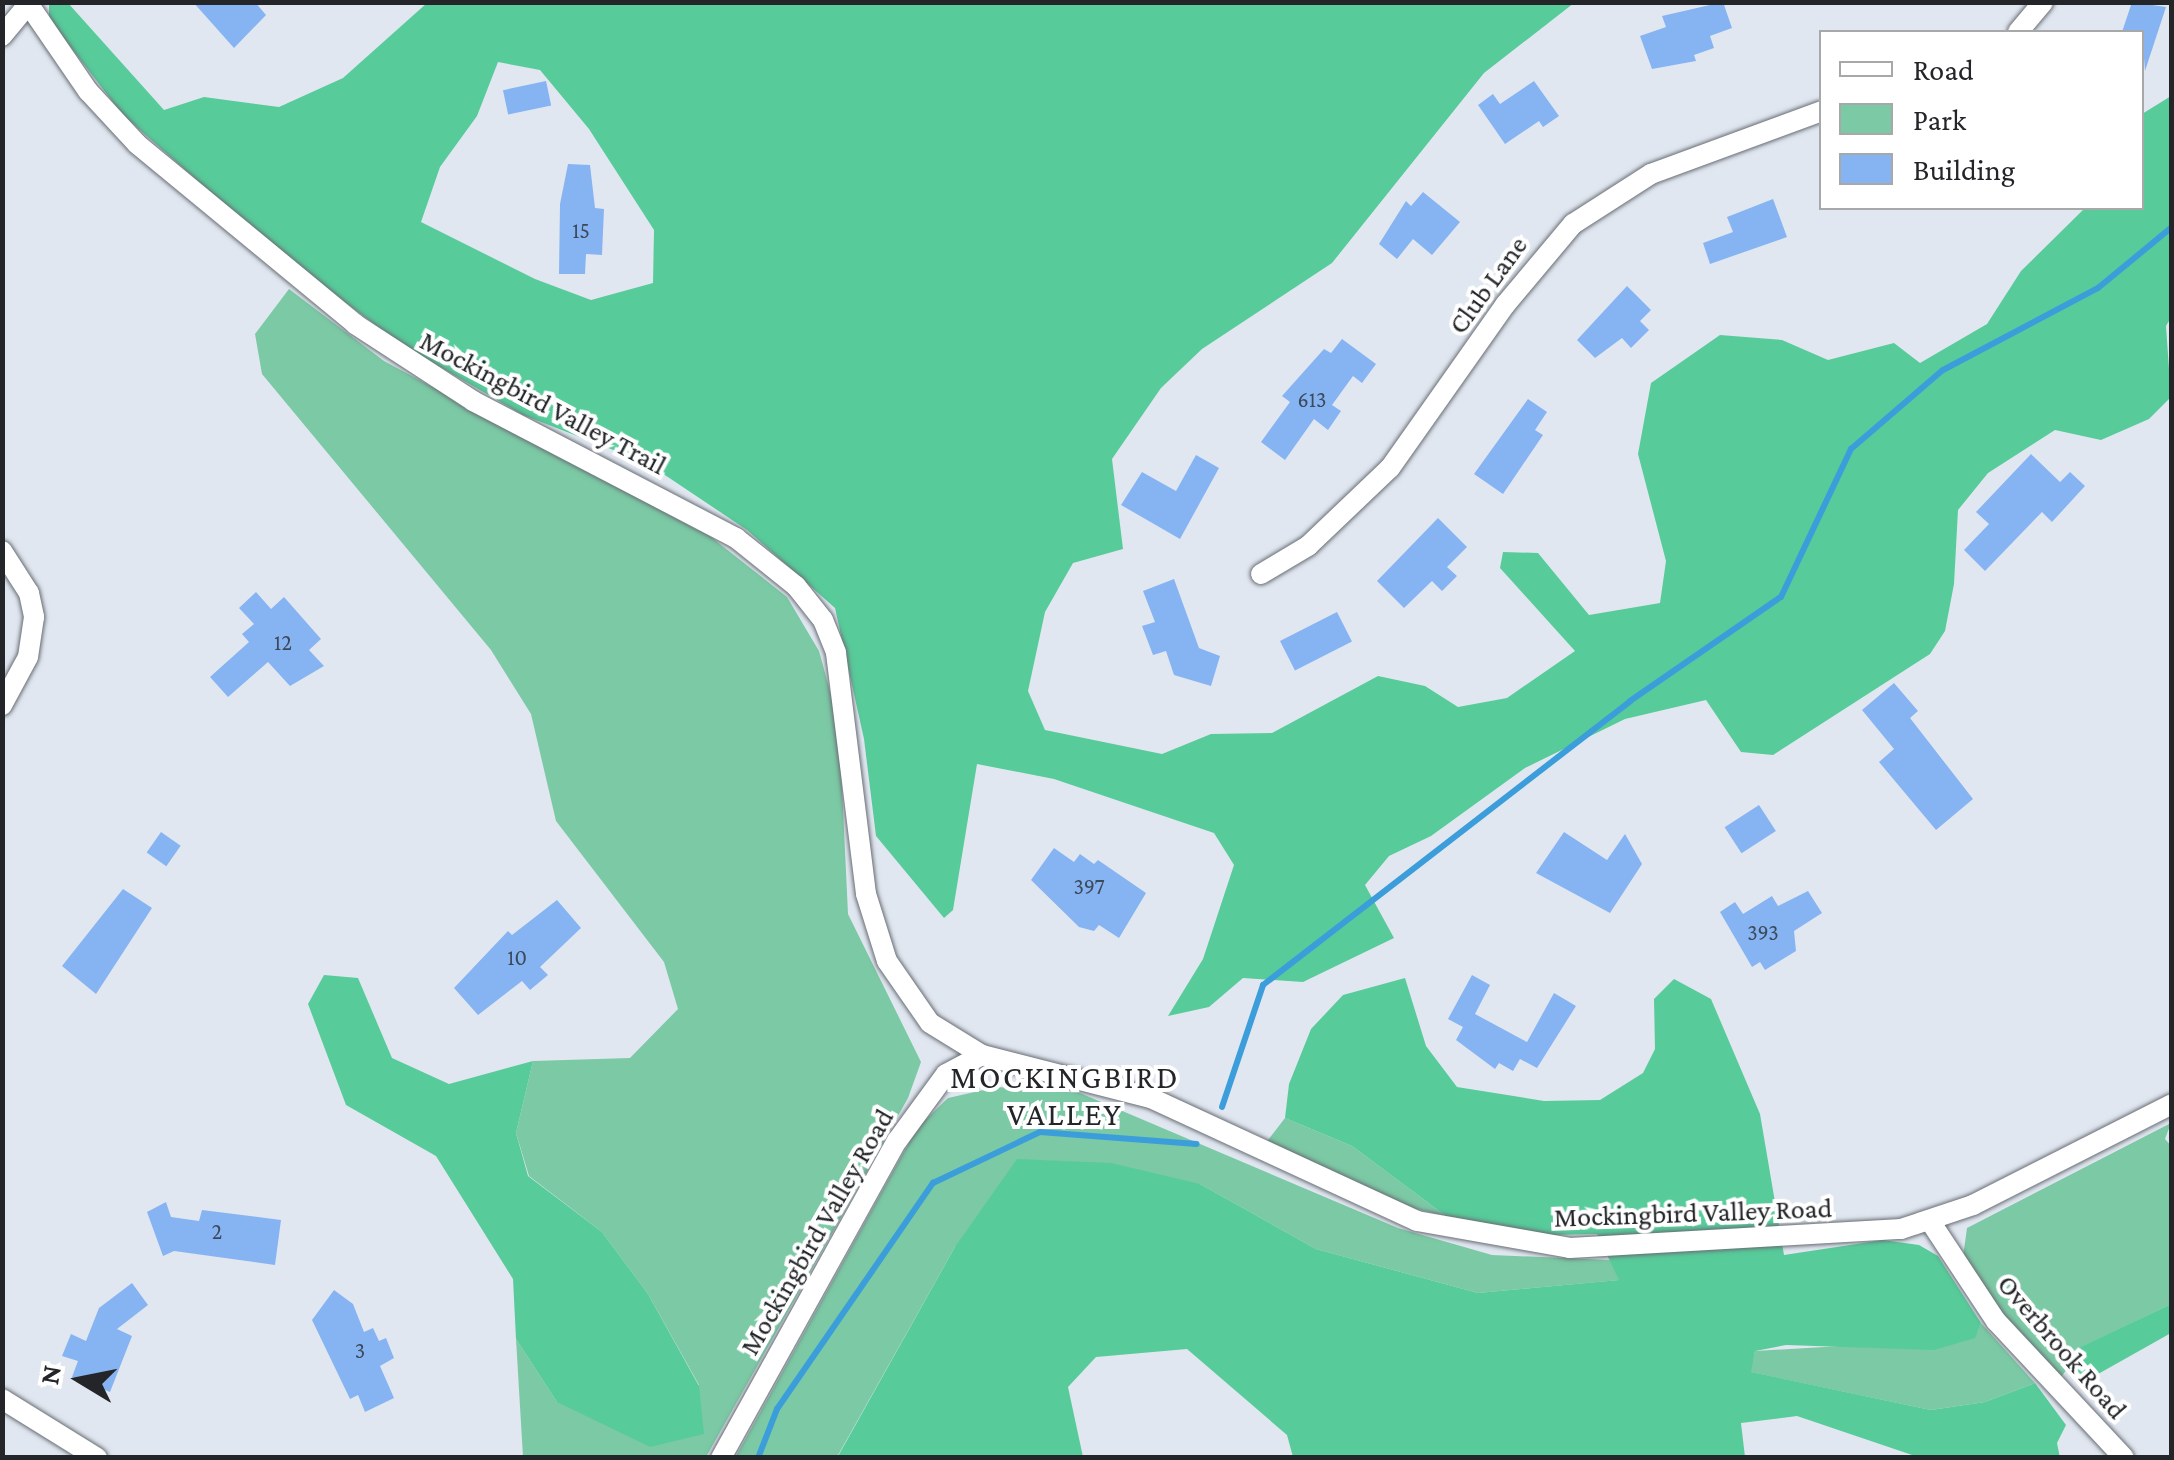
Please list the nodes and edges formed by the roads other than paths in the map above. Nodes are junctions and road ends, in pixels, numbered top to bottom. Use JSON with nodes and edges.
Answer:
{"nodes":[{"id":1,"x":2043,"y":2,"type":"edge"},
{"id":2,"x":28,"y":3,"type":"edge"},
{"id":3,"x":2020,"y":30,"type":"edge"},
{"id":4,"x":2,"y":36,"type":"edge"},
{"id":5,"x":1819,"y":112,"type":"edge"},
{"id":6,"x":2,"y":551,"type":"edge"},
{"id":7,"x":1261,"y":574,"type":"dead end"},
{"id":8,"x":2,"y":705,"type":"edge"},
{"id":9,"x":862,"y":864,"type":"joint"},
{"id":10,"x":982,"y":1055,"type":"junction"},
{"id":11,"x":2172,"y":1104,"type":"edge"},
{"id":12,"x":1930,"y":1220,"type":"junction"},
{"id":13,"x":2,"y":1399,"type":"edge"},
{"id":14,"x":96,"y":1458,"type":"edge"},
{"id":15,"x":721,"y":1458,"type":"edge"},
{"id":16,"x":2124,"y":1458,"type":"edge"}],
"edges":[{"from":1,"to":3,"type":"street"},
{"from":2,"to":4,"type":"street"},
{"from":2,"to":9,"type":"street","name":"Mockingbird Valley Trail"},
{"from":5,"to":7,"type":"street","name":"Club Lane"},
{"from":6,"to":8,"type":"street"},
{"from":9,"to":10,"type":"street","name":"Mockingbird Valley Road"},
{"from":10,"to":12,"type":"street","name":"Mockingbird Valley Road"},
{"from":10,"to":15,"type":"street","name":"Mockingbird Valley Road"},
{"from":11,"to":12,"type":"street","name":"Mockingbird Valley Road"},
{"from":12,"to":16,"type":"street","name":"Overbrook Road"},
{"from":13,"to":14,"type":"street"}]}
